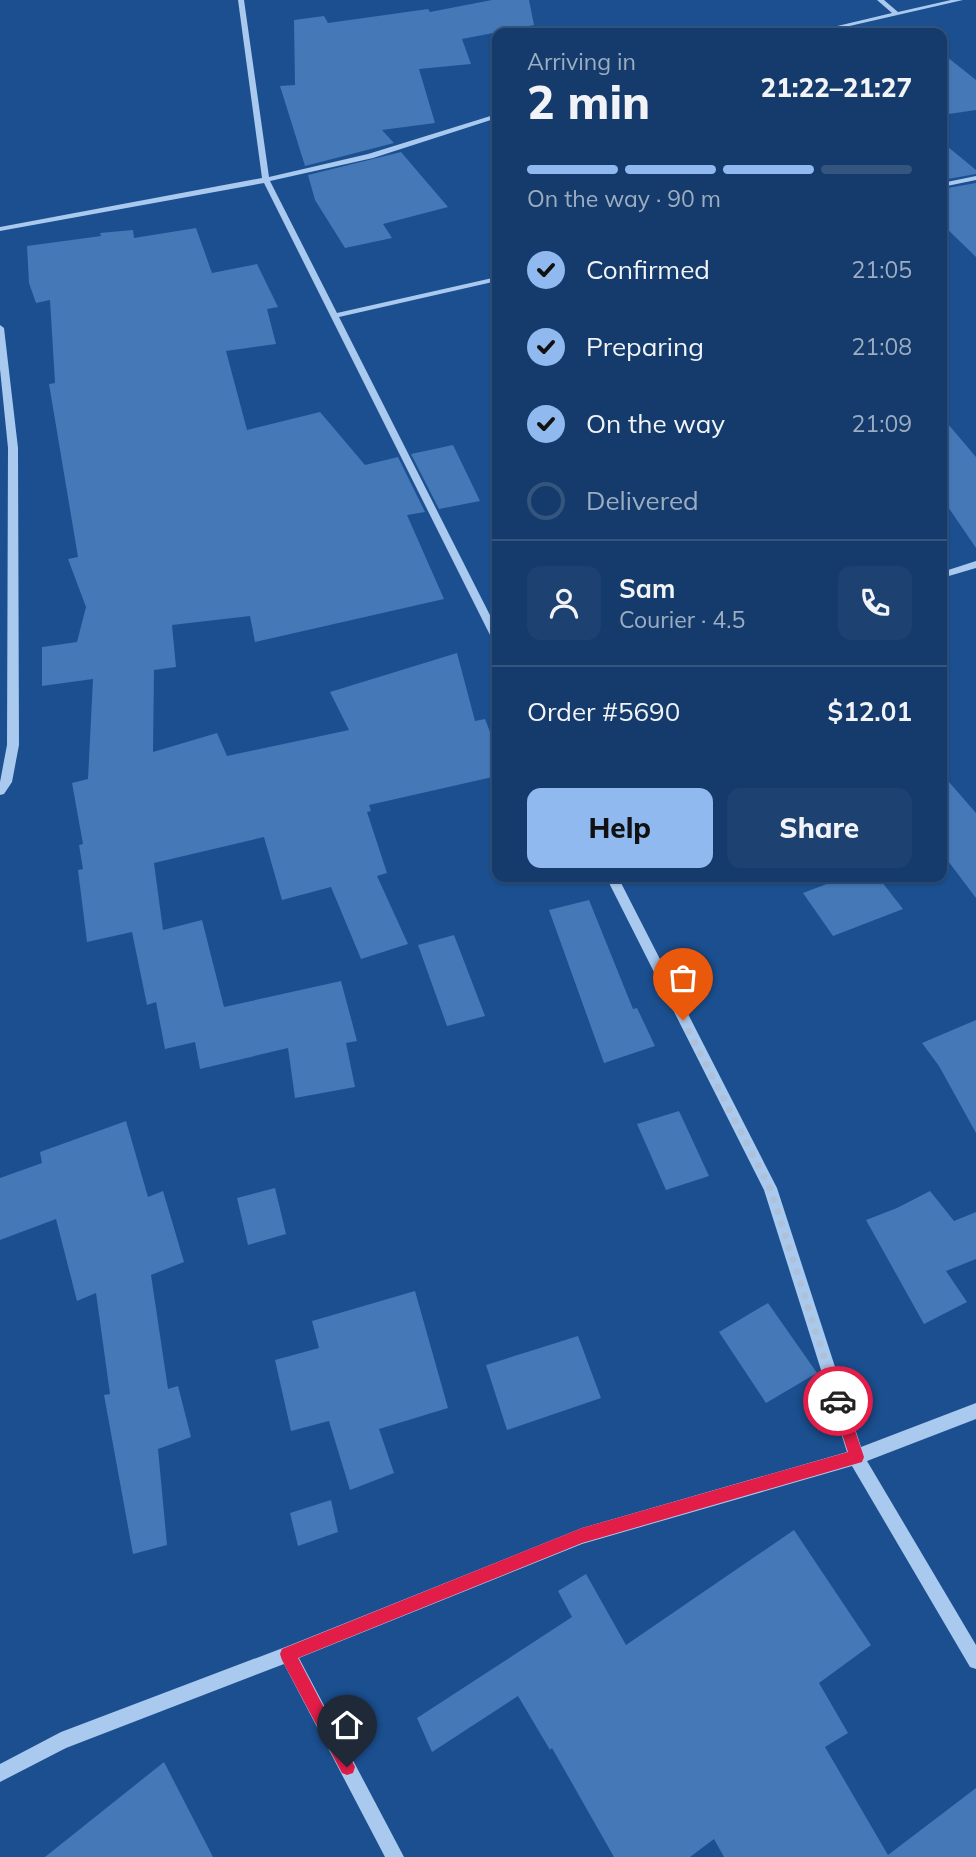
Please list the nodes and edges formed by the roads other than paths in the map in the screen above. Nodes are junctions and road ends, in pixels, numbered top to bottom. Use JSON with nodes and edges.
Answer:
{"nodes":[{"id":1,"x":241,"y":0,"type":"edge"},
{"id":2,"x":880,"y":0,"type":"edge"},
{"id":3,"x":960,"y":0,"type":"edge"},
{"id":4,"x":896,"y":13,"type":"junction"},
{"id":5,"x":832,"y":28,"type":"edge"},
{"id":6,"x":492,"y":118,"type":"edge"},
{"id":7,"x":976,"y":178,"type":"edge"},
{"id":8,"x":266,"y":180,"type":"junction"},
{"id":9,"x":947,"y":185,"type":"edge"},
{"id":10,"x":0,"y":229,"type":"edge"},
{"id":11,"x":492,"y":280,"type":"edge"},
{"id":12,"x":334,"y":316,"type":"junction"},
{"id":13,"x":0,"y":328,"type":"edge"},
{"id":14,"x":976,"y":564,"type":"edge"},
{"id":15,"x":947,"y":573,"type":"edge"},
{"id":16,"x":492,"y":629,"type":"edge"},
{"id":17,"x":0,"y":791,"type":"edge"},
{"id":18,"x":615,"y":882,"type":"edge"},
{"id":19,"x":976,"y":1411,"type":"edge"},
{"id":20,"x":856,"y":1457,"type":"junction"},
{"id":21,"x":288,"y":1654,"type":"junction"},
{"id":22,"x":976,"y":1661,"type":"edge"},
{"id":23,"x":0,"y":1773,"type":"edge"},
{"id":24,"x":395,"y":1857,"type":"edge"}],
"edges":[{"from":1,"to":8,"type":"street"},
{"from":2,"to":4,"type":"street"},
{"from":3,"to":4,"type":"street"},
{"from":4,"to":5,"type":"street"},
{"from":6,"to":8,"type":"street"},
{"from":7,"to":9,"type":"street"},
{"from":8,"to":10,"type":"street"},
{"from":8,"to":12,"type":"street"},
{"from":11,"to":12,"type":"street"},
{"from":12,"to":16,"type":"street"},
{"from":13,"to":17,"type":"street"},
{"from":14,"to":15,"type":"street"},
{"from":18,"to":20,"type":"street"},
{"from":19,"to":20,"type":"street"},
{"from":20,"to":21,"type":"street"},
{"from":20,"to":22,"type":"street"},
{"from":21,"to":23,"type":"street"},
{"from":21,"to":24,"type":"street"}]}
